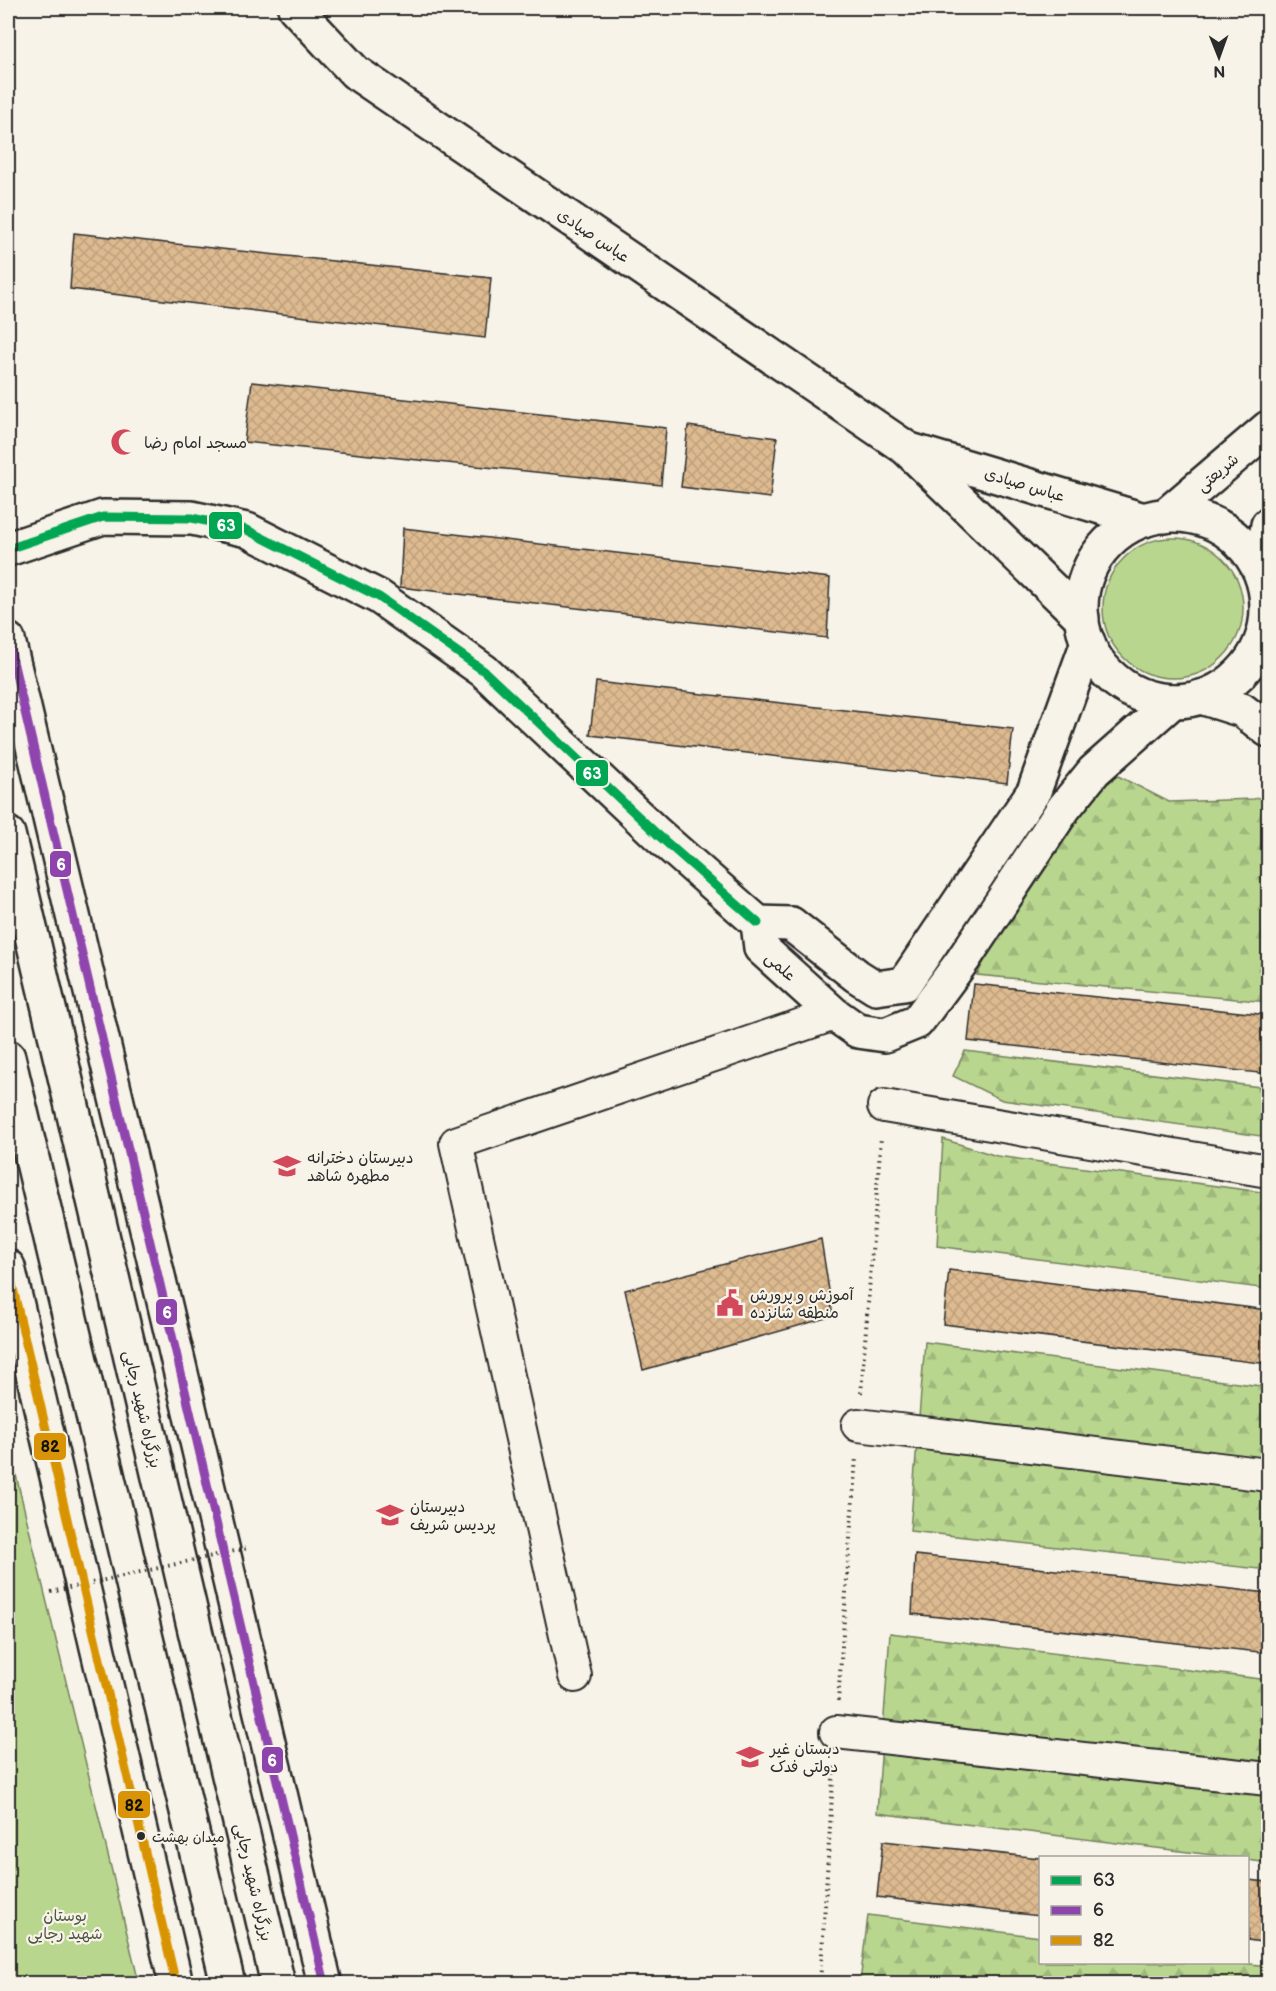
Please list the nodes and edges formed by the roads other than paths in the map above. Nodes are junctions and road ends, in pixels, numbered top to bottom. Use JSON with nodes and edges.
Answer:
{"nodes":[{"id":1,"x":295,"y":8,"type":"edge"},
{"id":2,"x":1269,"y":428,"type":"edge"},
{"id":3,"x":906,"y":448,"type":"junction"},
{"id":4,"x":1154,"y":518,"type":"junction"},
{"id":5,"x":1269,"y":525,"type":"edge"},
{"id":6,"x":8,"y":549,"type":"edge"},
{"id":7,"x":1265,"y":583,"type":"edge"},
{"id":8,"x":1085,"y":630,"type":"junction"},
{"id":9,"x":8,"y":640,"type":"edge"},
{"id":10,"x":1187,"y":699,"type":"junction"},
{"id":11,"x":1269,"y":730,"type":"edge"},
{"id":12,"x":8,"y":834,"type":"edge"},
{"id":13,"x":758,"y":923,"type":"junction"},
{"id":14,"x":876,"y":988,"type":"junction"},
{"id":15,"x":846,"y":1023,"type":"junction"},
{"id":16,"x":8,"y":1057,"type":"edge"},
{"id":17,"x":884,"y":1106,"type":"road end"},
{"id":18,"x":1269,"y":1171,"type":"edge"},
{"id":19,"x":8,"y":1267,"type":"edge"},
{"id":20,"x":858,"y":1425,"type":"road end"},
{"id":21,"x":1269,"y":1475,"type":"edge"},
{"id":22,"x":574,"y":1676,"type":"dead end"},
{"id":23,"x":836,"y":1732,"type":"road end"},
{"id":24,"x":1269,"y":1779,"type":"edge"},
{"id":25,"x":176,"y":1983,"type":"edge"},
{"id":26,"x":228,"y":1983,"type":"edge"},
{"id":27,"x":278,"y":1983,"type":"edge"},
{"id":28,"x":325,"y":1983,"type":"edge"}],
"edges":[{"from":1,"to":3,"type":"main road","name":"عباس صیادی"},
{"from":2,"to":4,"type":"main road","name":"شریعتی"},
{"from":3,"to":4,"type":"main road","name":"عباس صیادی"},
{"from":3,"to":8,"type":"main road","name":"عباس صیادی"},
{"from":4,"to":7,"type":"main road"},
{"from":4,"to":8,"type":"main road"},
{"from":5,"to":7,"type":"main road"},
{"from":6,"to":13,"type":"main road"},
{"from":7,"to":10,"type":"main road"},
{"from":8,"to":10,"type":"main road"},
{"from":8,"to":14,"type":"main road"},
{"from":9,"to":28,"type":"main road"},
{"from":10,"to":11,"type":"main road"},
{"from":10,"to":15,"type":"main road"},
{"from":12,"to":27,"type":"main road","name":"بزرگراه شهید رجایی"},
{"from":13,"to":14,"type":"main road","name":"علمی"},
{"from":13,"to":15,"type":"main road","name":"علمی"},
{"from":14,"to":15,"type":"main road"},
{"from":15,"to":22,"type":"street"},
{"from":16,"to":26,"type":"main road"},
{"from":17,"to":18,"type":"street"},
{"from":19,"to":25,"type":"main road"},
{"from":20,"to":21,"type":"street"},
{"from":23,"to":24,"type":"street"}]}
